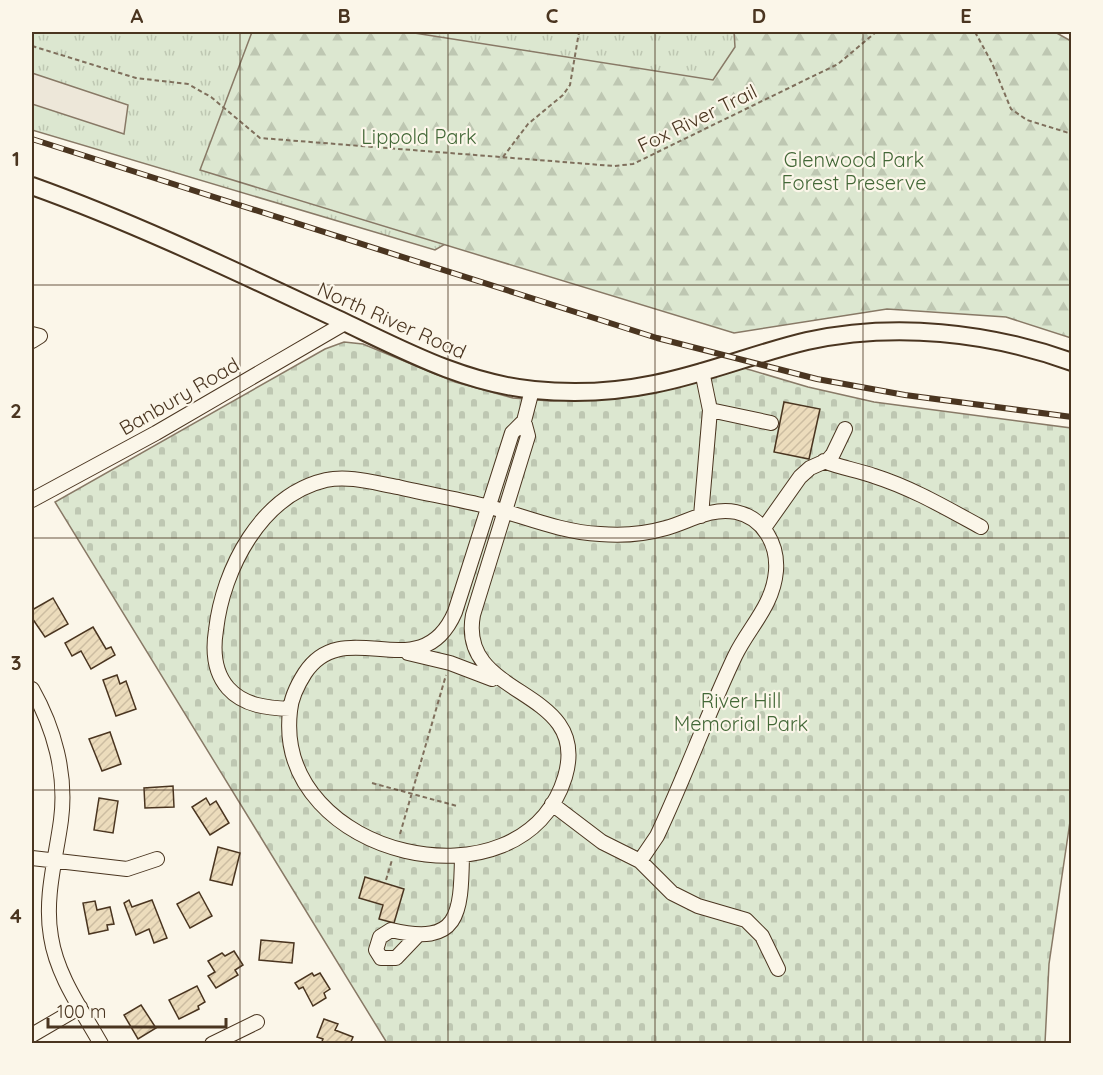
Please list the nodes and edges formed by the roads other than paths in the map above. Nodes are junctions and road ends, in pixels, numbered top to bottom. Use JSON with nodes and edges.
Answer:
{"nodes":[{"id":1,"x":32,"y":186,"type":"edge"},
{"id":2,"x":345,"y":323,"type":"junction"},
{"id":3,"x":32,"y":334,"type":"edge"},
{"id":4,"x":32,"y":341,"type":"edge"},
{"id":5,"x":1071,"y":362,"type":"edge"},
{"id":6,"x":702,"y":371,"type":"junction"},
{"id":7,"x":532,"y":390,"type":"junction"},
{"id":8,"x":710,"y":410,"type":"junction"},
{"id":9,"x":524,"y":421,"type":"junction"},
{"id":10,"x":771,"y":423,"type":"dead end"},
{"id":11,"x":845,"y":429,"type":"dead end"},
{"id":12,"x":824,"y":461,"type":"junction"},
{"id":13,"x":32,"y":500,"type":"edge"},
{"id":14,"x":488,"y":507,"type":"junction"},
{"id":15,"x":505,"y":512,"type":"junction"},
{"id":16,"x":700,"y":516,"type":"junction"},
{"id":17,"x":981,"y":527,"type":"dead end"},
{"id":18,"x":764,"y":528,"type":"junction"},
{"id":19,"x":446,"y":628,"type":"junction"},
{"id":20,"x":472,"y":633,"type":"junction"},
{"id":21,"x":403,"y":652,"type":"junction"},
{"id":22,"x":504,"y":684,"type":"junction"},
{"id":23,"x":32,"y":689,"type":"edge"},
{"id":24,"x":290,"y":710,"type":"junction"},
{"id":25,"x":552,"y":804,"type":"junction"},
{"id":26,"x":462,"y":856,"type":"junction"},
{"id":27,"x":32,"y":858,"type":"edge"},
{"id":28,"x":158,"y":859,"type":"dead end"},
{"id":29,"x":54,"y":860,"type":"junction"},
{"id":30,"x":639,"y":861,"type":"junction"},
{"id":31,"x":417,"y":936,"type":"dead end"},
{"id":32,"x":778,"y":969,"type":"dead end"},
{"id":33,"x":80,"y":1007,"type":"junction"},
{"id":34,"x":258,"y":1022,"type":"dead end"},
{"id":35,"x":32,"y":1035,"type":"edge"},
{"id":36,"x":102,"y":1044,"type":"edge"},
{"id":37,"x":212,"y":1044,"type":"edge"}],
"edges":[{"from":1,"to":2,"type":"main road","name":"North River Road"},
{"from":2,"to":7,"type":"main road","name":"North River Road"},
{"from":2,"to":13,"type":"street","name":"Banbury Road"},
{"from":3,"to":4,"type":"street"},
{"from":5,"to":6,"type":"main road","name":"North River Road"},
{"from":6,"to":7,"type":"main road","name":"North River Road"},
{"from":6,"to":8,"type":"street"},
{"from":7,"to":9,"type":"street"},
{"from":8,"to":10,"type":"street"},
{"from":8,"to":16,"type":"street"},
{"from":9,"to":14,"type":"street"},
{"from":9,"to":15,"type":"street"},
{"from":11,"to":12,"type":"street"},
{"from":12,"to":17,"type":"street"},
{"from":12,"to":18,"type":"street"},
{"from":14,"to":15,"type":"street"},
{"from":14,"to":19,"type":"street"},
{"from":14,"to":24,"type":"street"},
{"from":15,"to":16,"type":"street"},
{"from":15,"to":20,"type":"street"},
{"from":16,"to":18,"type":"street"},
{"from":18,"to":30,"type":"street"},
{"from":19,"to":20,"type":"street"},
{"from":19,"to":21,"type":"street"},
{"from":20,"to":22,"type":"street"},
{"from":21,"to":22,"type":"street"},
{"from":21,"to":24,"type":"street"},
{"from":22,"to":25,"type":"street"},
{"from":23,"to":29,"type":"street"},
{"from":24,"to":26,"type":"street"},
{"from":25,"to":26,"type":"street"},
{"from":25,"to":30,"type":"street"},
{"from":26,"to":31,"type":"street"},
{"from":27,"to":29,"type":"street"},
{"from":28,"to":29,"type":"street"},
{"from":29,"to":33,"type":"street"},
{"from":30,"to":32,"type":"street"},
{"from":33,"to":35,"type":"street"},
{"from":33,"to":36,"type":"street"},
{"from":34,"to":37,"type":"street"}]}
